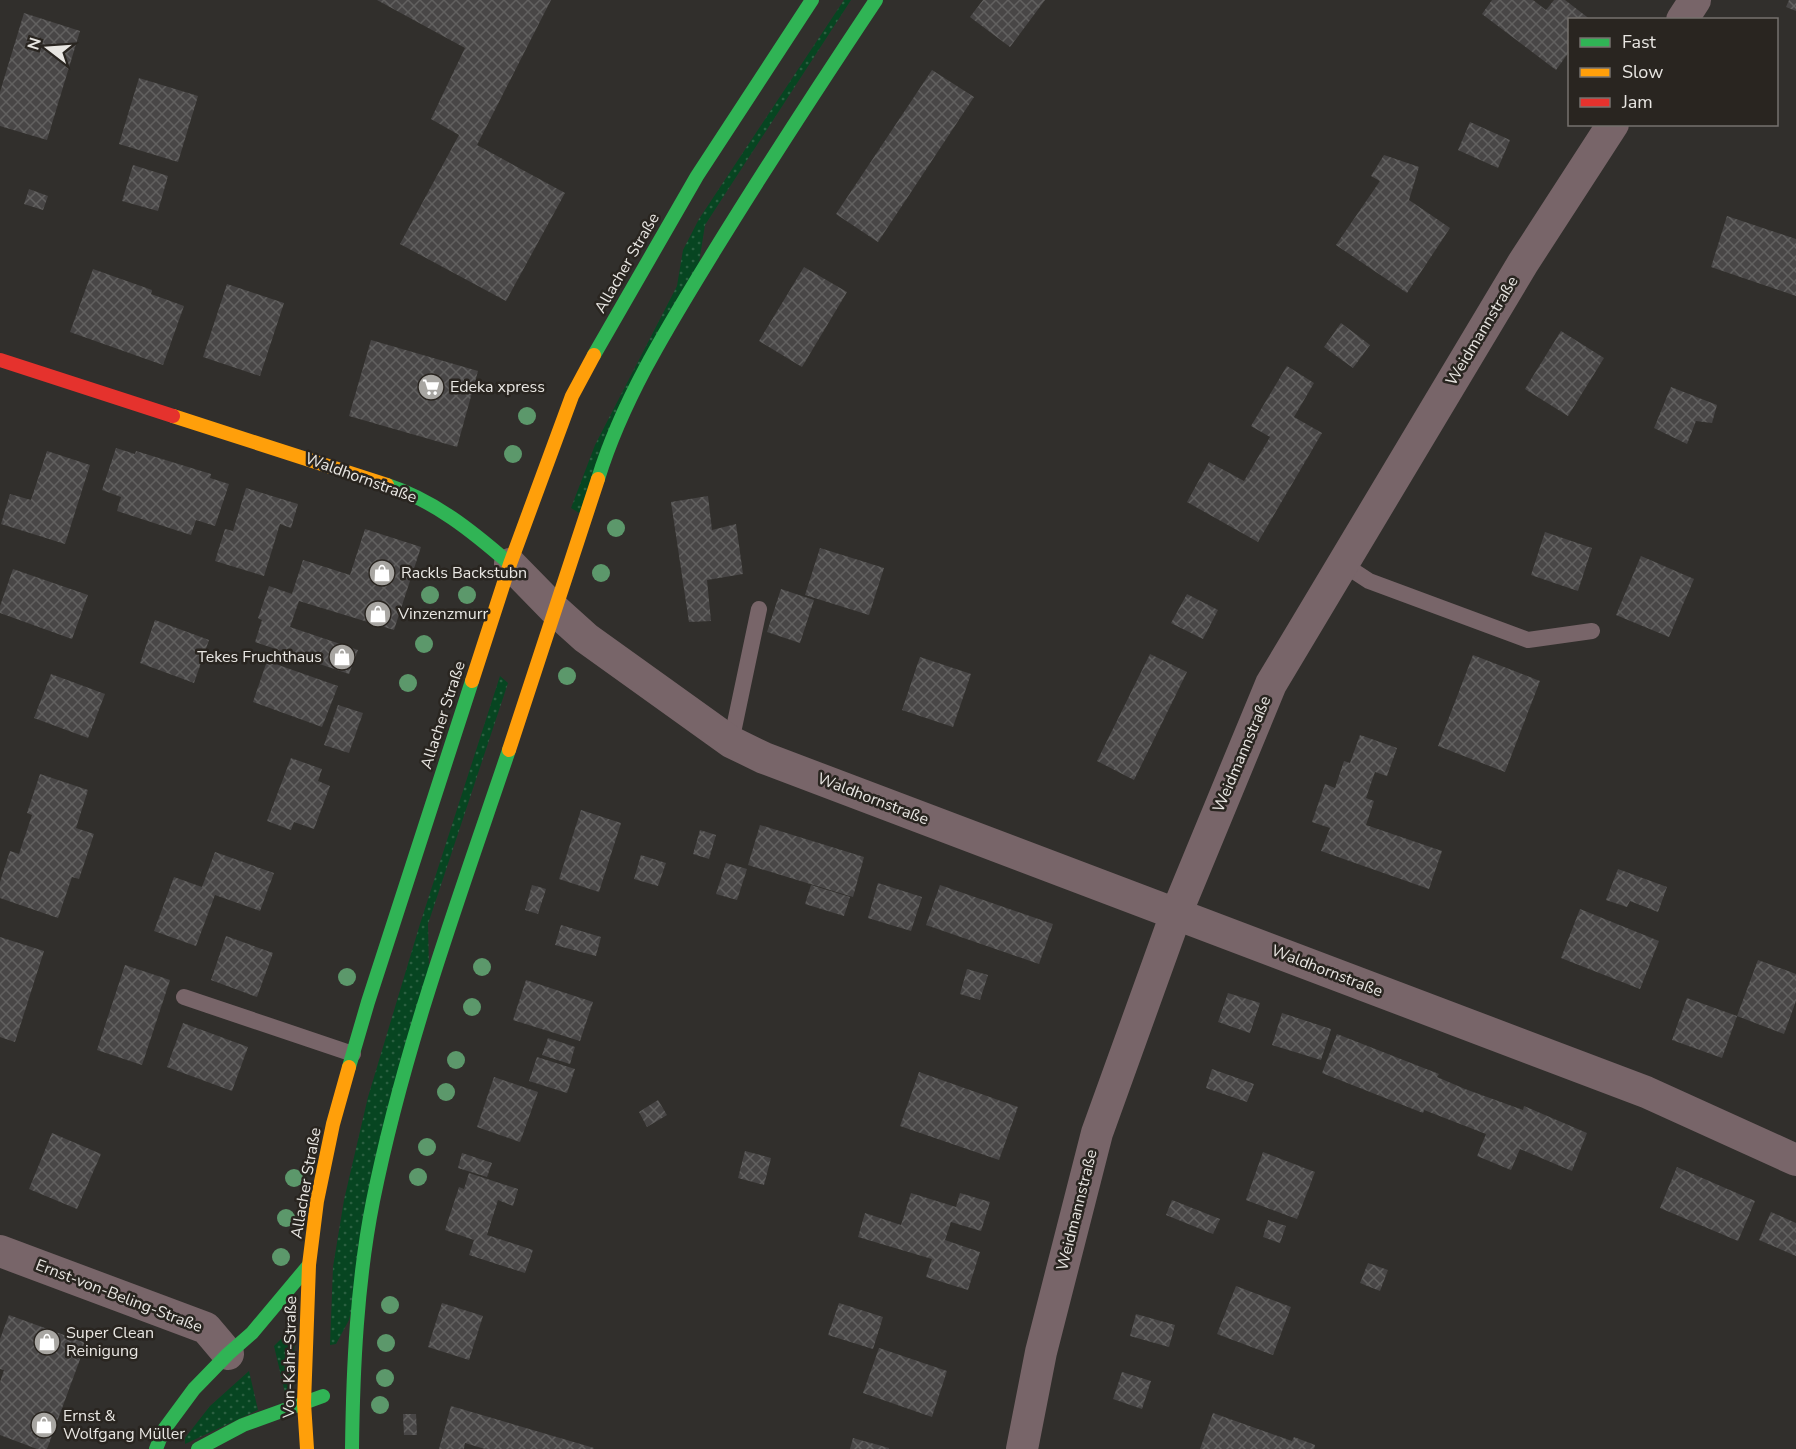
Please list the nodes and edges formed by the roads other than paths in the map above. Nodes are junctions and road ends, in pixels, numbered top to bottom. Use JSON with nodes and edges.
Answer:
{"nodes":[{"id":1,"x":812,"y":0,"type":"edge"},
{"id":2,"x":876,"y":0,"type":"edge"},
{"id":3,"x":1695,"y":0,"type":"edge"},
{"id":4,"x":1683,"y":18,"type":"edge"},
{"id":5,"x":1613,"y":126,"type":"edge"},
{"id":6,"x":0,"y":360,"type":"edge"},
{"id":7,"x":510,"y":564,"type":"junction"},
{"id":8,"x":1343,"y":564,"type":"junction"},
{"id":9,"x":759,"y":609,"type":"dead end"},
{"id":10,"x":556,"y":611,"type":"junction"},
{"id":11,"x":1592,"y":631,"type":"dead end"},
{"id":12,"x":731,"y":742,"type":"junction"},
{"id":13,"x":1176,"y":914,"type":"junction"},
{"id":14,"x":184,"y":997,"type":"dead end"},
{"id":15,"x":353,"y":1054,"type":"junction"},
{"id":16,"x":1796,"y":1160,"type":"edge"},
{"id":17,"x":0,"y":1251,"type":"edge"},
{"id":18,"x":309,"y":1265,"type":"junction"},
{"id":19,"x":228,"y":1354,"type":"junction"},
{"id":20,"x":343,"y":1388,"type":"junction"},
{"id":21,"x":304,"y":1403,"type":"junction"},
{"id":22,"x":156,"y":1449,"type":"edge"},
{"id":23,"x":198,"y":1449,"type":"edge"},
{"id":24,"x":307,"y":1449,"type":"edge"},
{"id":25,"x":352,"y":1449,"type":"edge"},
{"id":26,"x":1023,"y":1449,"type":"edge"}],
"edges":[{"from":1,"to":7,"type":"main road","name":"Allacher Straße"},
{"from":2,"to":10,"type":"main road"},
{"from":3,"to":4,"type":"street"},
{"from":5,"to":8,"type":"street","name":"Weidmannstraße"},
{"from":6,"to":7,"type":"main road","name":"Waldhornstraße"},
{"from":7,"to":10,"type":"street","name":"Waldhornstraße"},
{"from":7,"to":15,"type":"main road","name":"Allacher Straße"},
{"from":8,"to":11,"type":"lane"},
{"from":8,"to":13,"type":"street","name":"Weidmannstraße"},
{"from":9,"to":12,"type":"lane"},
{"from":10,"to":12,"type":"street","name":"Waldhornstraße"},
{"from":10,"to":20,"type":"main road"},
{"from":12,"to":13,"type":"street","name":"Waldhornstraße"},
{"from":13,"to":16,"type":"street","name":"Waldhornstraße"},
{"from":13,"to":26,"type":"street","name":"Weidmannstraße"},
{"from":14,"to":15,"type":"lane"},
{"from":15,"to":18,"type":"main road","name":"Allacher Straße"},
{"from":17,"to":19,"type":"street","name":"Ernst-von-Beling-Straße"},
{"from":18,"to":19,"type":"main road"},
{"from":18,"to":21,"type":"main road","name":"Von-Kahr-Straße"},
{"from":19,"to":22,"type":"main road"},
{"from":20,"to":21,"type":"main road"},
{"from":20,"to":25,"type":"main road"},
{"from":21,"to":23,"type":"main road"},
{"from":21,"to":24,"type":"main road","name":"Von-Kahr-Straße"}]}
